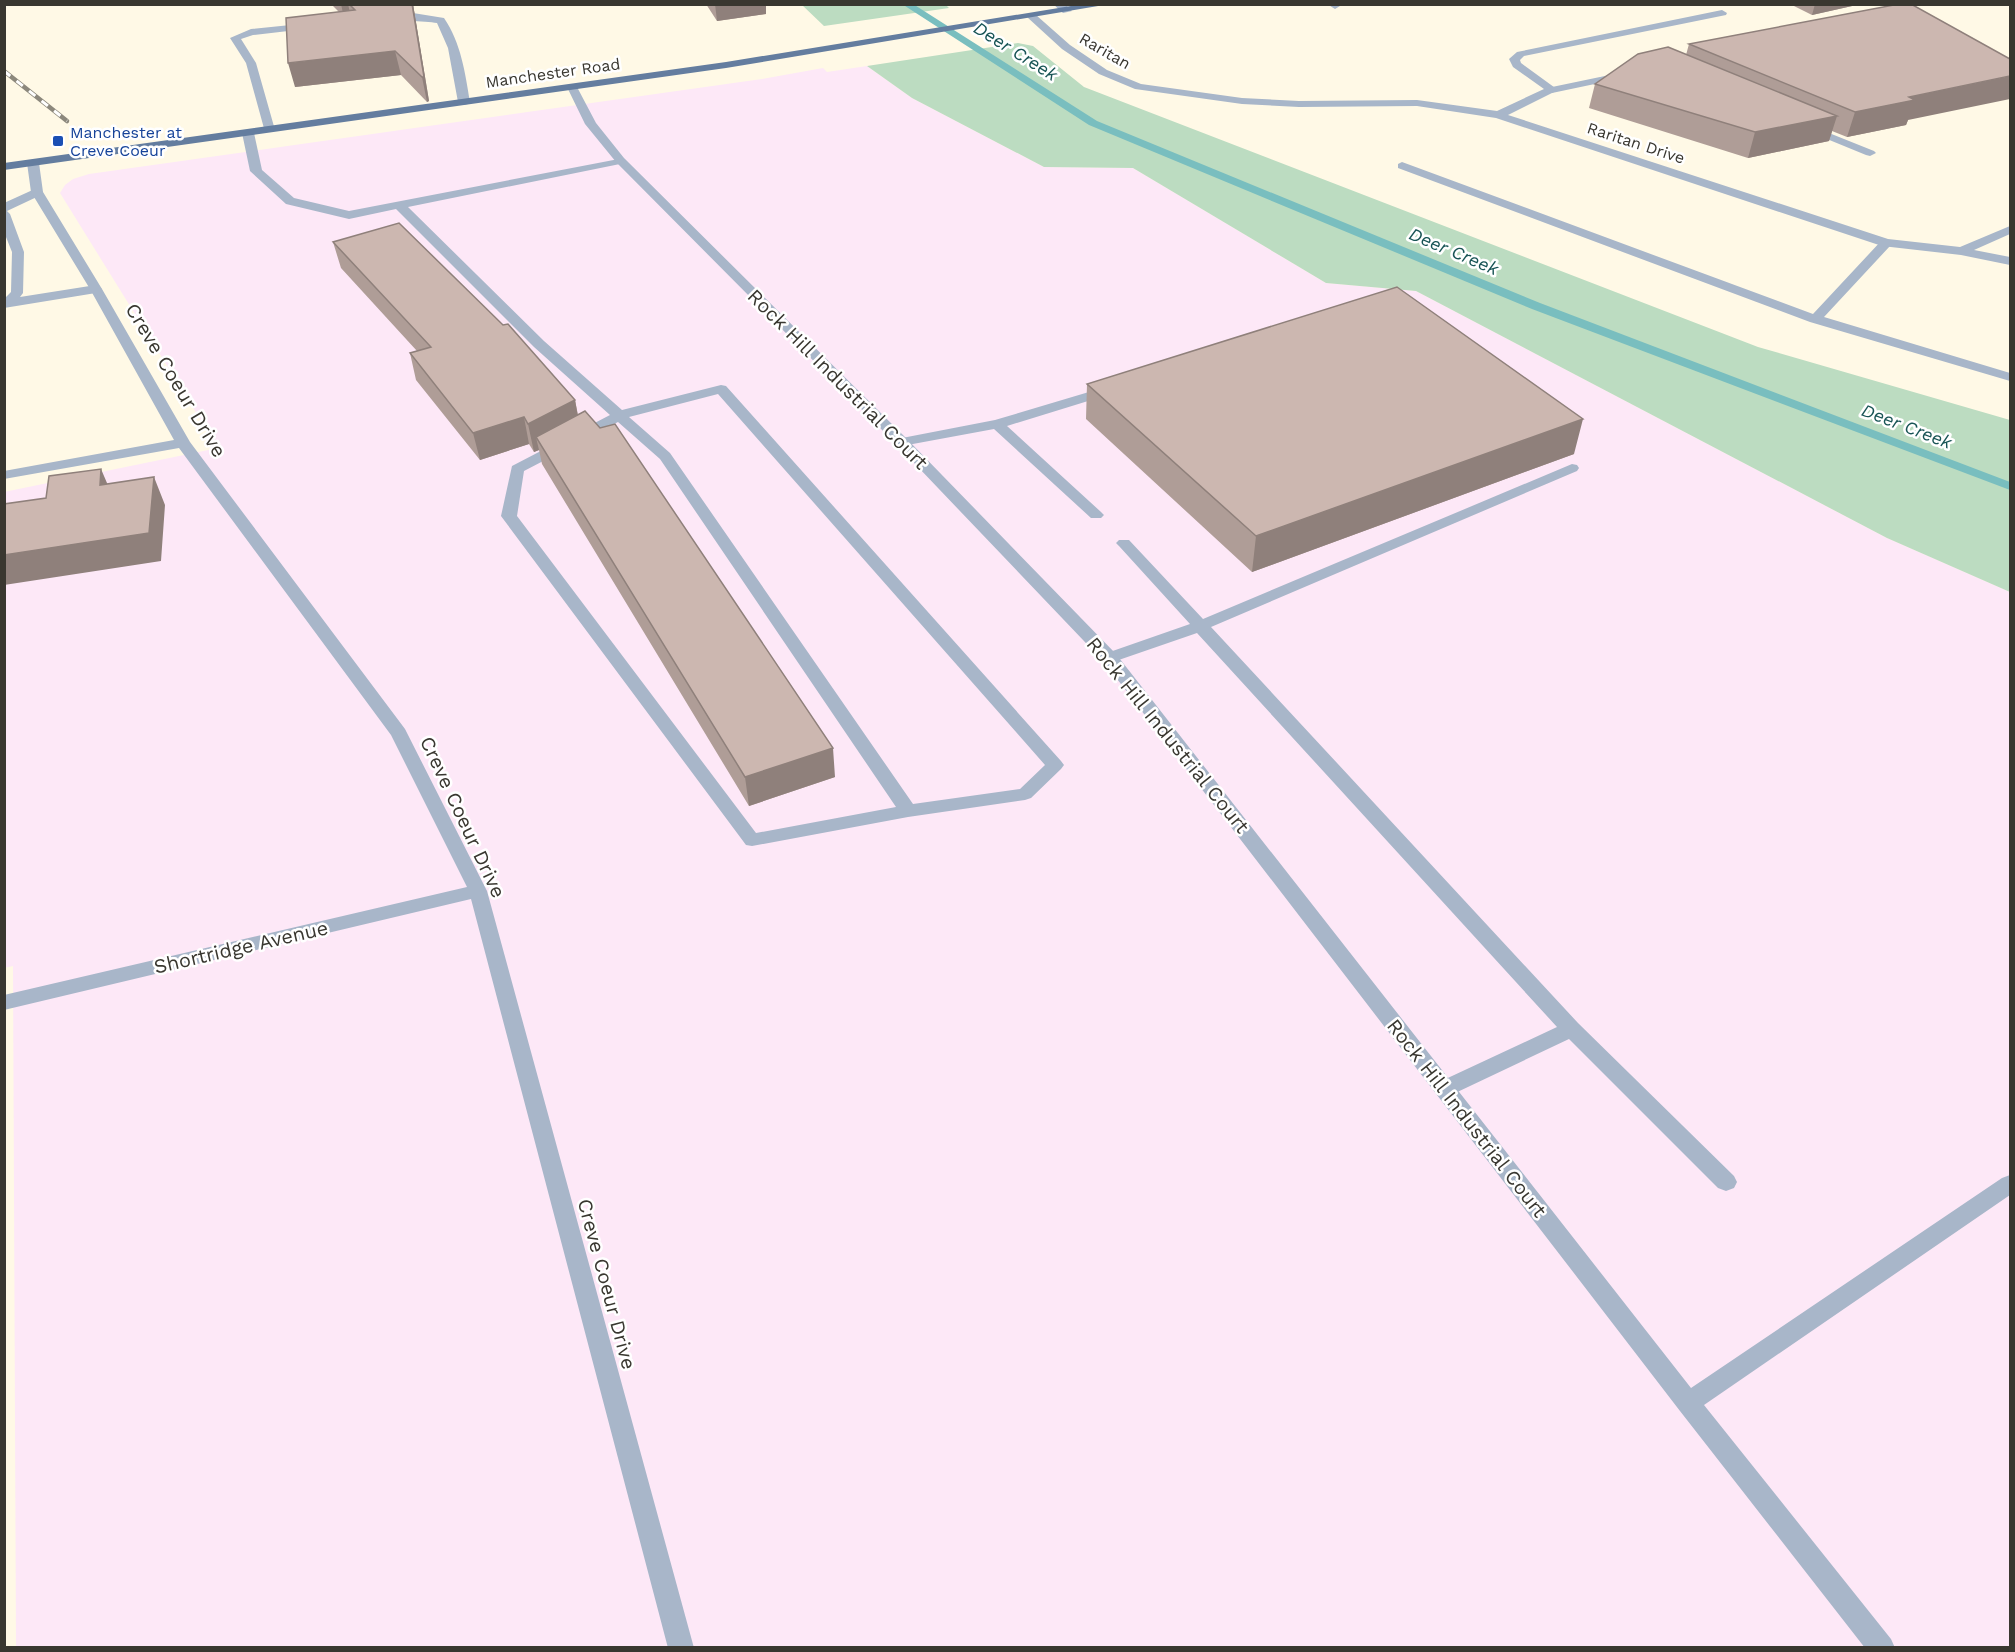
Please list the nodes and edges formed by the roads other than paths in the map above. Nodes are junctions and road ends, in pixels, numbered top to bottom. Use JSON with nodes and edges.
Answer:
{"nodes":[{"id":1,"x":1105,"y":4,"type":"edge"},
{"id":2,"x":1062,"y":8,"type":"edge"},
{"id":3,"x":1722,"y":13,"type":"dead end"},
{"id":4,"x":1032,"y":17,"type":"junction"},
{"id":5,"x":378,"y":19,"type":"edge"},
{"id":6,"x":320,"y":25,"type":"edge"},
{"id":7,"x":1631,"y":74,"type":"edge"},
{"id":8,"x":572,"y":87,"type":"junction"},
{"id":9,"x":1552,"y":90,"type":"junction"},
{"id":10,"x":1242,"y":101,"type":"joint"},
{"id":11,"x":464,"y":102,"type":"junction"},
{"id":12,"x":1498,"y":115,"type":"junction"},
{"id":13,"x":1802,"y":125,"type":"edge"},
{"id":14,"x":269,"y":130,"type":"junction"},
{"id":15,"x":248,"y":133,"type":"junction"},
{"id":16,"x":1869,"y":153,"type":"dead end"},
{"id":17,"x":620,"y":160,"type":"junction"},
{"id":18,"x":33,"y":163,"type":"junction"},
{"id":19,"x":1402,"y":166,"type":"dead end"},
{"id":20,"x":4,"y":167,"type":"edge"},
{"id":21,"x":37,"y":192,"type":"junction"},
{"id":22,"x":399,"y":205,"type":"junction"},
{"id":23,"x":4,"y":208,"type":"edge"},
{"id":24,"x":4,"y":214,"type":"edge"},
{"id":25,"x":2010,"y":230,"type":"edge"},
{"id":26,"x":1886,"y":243,"type":"junction"},
{"id":27,"x":1961,"y":250,"type":"junction"},
{"id":28,"x":2010,"y":261,"type":"edge"},
{"id":29,"x":96,"y":289,"type":"junction"},
{"id":30,"x":6,"y":304,"type":"edge"},
{"id":31,"x":1815,"y":319,"type":"junction"},
{"id":32,"x":2010,"y":377,"type":"edge"},
{"id":33,"x":1120,"y":387,"type":"edge"},
{"id":34,"x":620,"y":416,"type":"junction"},
{"id":35,"x":997,"y":424,"type":"junction"},
{"id":36,"x":902,"y":442,"type":"junction"},
{"id":37,"x":183,"y":443,"type":"junction"},
{"id":38,"x":1572,"y":468,"type":"edge"},
{"id":39,"x":4,"y":475,"type":"edge"},
{"id":40,"x":1096,"y":515,"type":"dead end"},
{"id":41,"x":1124,"y":543,"type":"dead end"},
{"id":42,"x":1200,"y":626,"type":"junction"},
{"id":43,"x":1110,"y":658,"type":"junction"},
{"id":44,"x":909,"y":811,"type":"junction"},
{"id":45,"x":478,"y":891,"type":"junction"},
{"id":46,"x":4,"y":1003,"type":"edge"},
{"id":47,"x":1571,"y":1029,"type":"junction"},
{"id":48,"x":1444,"y":1089,"type":"junction"},
{"id":49,"x":1726,"y":1182,"type":"dead end"},
{"id":50,"x":2010,"y":1184,"type":"edge"},
{"id":51,"x":1688,"y":1403,"type":"junction"},
{"id":52,"x":681,"y":1647,"type":"edge"},
{"id":53,"x":1882,"y":1647,"type":"edge"}],
"edges":[{"from":1,"to":2,"type":"main road","name":"Manchester Road"},
{"from":2,"to":4,"type":"main road","name":"Manchester Road"},
{"from":3,"to":9,"type":"street"},
{"from":4,"to":8,"type":"main road","name":"Manchester Road"},
{"from":4,"to":10,"type":"street","name":"Raritan"},
{"from":5,"to":11,"type":"street"},
{"from":6,"to":14,"type":"street"},
{"from":7,"to":9,"type":"street"},
{"from":8,"to":11,"type":"main road","name":"Manchester Road"},
{"from":8,"to":17,"type":"street","name":"Rock Hill Industrial Court"},
{"from":9,"to":12,"type":"street"},
{"from":10,"to":12,"type":"street","name":"Raritan Drive"},
{"from":11,"to":14,"type":"main road","name":"Manchester Road"},
{"from":12,"to":26,"type":"street","name":"Raritan Drive"},
{"from":13,"to":16,"type":"street"},
{"from":14,"to":15,"type":"main road","name":"Manchester Road"},
{"from":15,"to":18,"type":"main road","name":"Manchester Road"},
{"from":15,"to":22,"type":"street"},
{"from":17,"to":22,"type":"street"},
{"from":17,"to":36,"type":"street","name":"Rock Hill Industrial Court"},
{"from":18,"to":20,"type":"main road","name":"Manchester Road"},
{"from":18,"to":21,"type":"street","name":"Creve Coeur Drive"},
{"from":19,"to":31,"type":"street"},
{"from":21,"to":23,"type":"street"},
{"from":21,"to":29,"type":"street","name":"Creve Coeur Drive"},
{"from":22,"to":34,"type":"street"},
{"from":24,"to":30,"type":"street"},
{"from":25,"to":27,"type":"street","name":"Raritan Drive"},
{"from":26,"to":27,"type":"street","name":"Raritan Drive"},
{"from":26,"to":31,"type":"street"},
{"from":27,"to":28,"type":"street"},
{"from":29,"to":30,"type":"street"},
{"from":29,"to":37,"type":"street","name":"Creve Coeur Drive"},
{"from":31,"to":32,"type":"street"},
{"from":33,"to":35,"type":"street"},
{"from":34,"to":44,"type":"street"},
{"from":34,"to":44,"type":"street"},
{"from":34,"to":44,"type":"street"},
{"from":35,"to":36,"type":"street"},
{"from":35,"to":40,"type":"street"},
{"from":36,"to":43,"type":"street","name":"Rock Hill Industrial Court"},
{"from":37,"to":39,"type":"street"},
{"from":37,"to":45,"type":"street","name":"Creve Coeur Drive"},
{"from":38,"to":42,"type":"street"},
{"from":41,"to":42,"type":"street"},
{"from":42,"to":43,"type":"street"},
{"from":42,"to":47,"type":"street"},
{"from":43,"to":48,"type":"street","name":"Rock Hill Industrial Court"},
{"from":45,"to":46,"type":"street","name":"Shortridge Avenue"},
{"from":45,"to":52,"type":"street","name":"Creve Coeur Drive"},
{"from":47,"to":48,"type":"street"},
{"from":47,"to":49,"type":"street"},
{"from":48,"to":51,"type":"street","name":"Rock Hill Industrial Court"},
{"from":50,"to":51,"type":"street"},
{"from":51,"to":53,"type":"street","name":"Rock Hill Industrial Court"}]}
